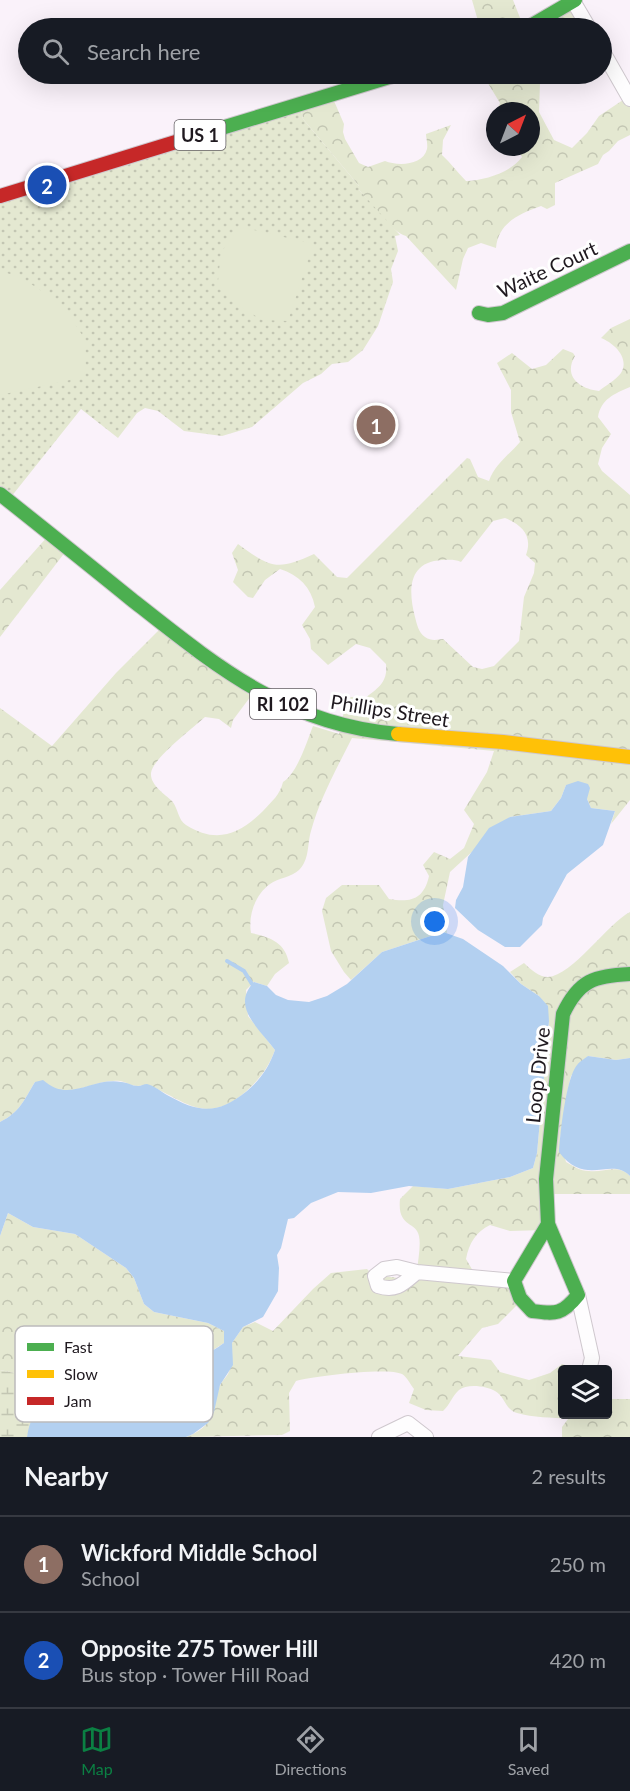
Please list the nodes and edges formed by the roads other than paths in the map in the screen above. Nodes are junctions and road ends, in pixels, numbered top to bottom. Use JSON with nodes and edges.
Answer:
{"nodes":[{"id":1,"x":574,"y":1,"type":"edge"},
{"id":2,"x":544,"y":18,"type":"edge"},
{"id":3,"x":583,"y":18,"type":"edge"},
{"id":4,"x":612,"y":68,"type":"edge"},
{"id":5,"x":366,"y":84,"type":"edge"},
{"id":6,"x":630,"y":99,"type":"edge"},
{"id":7,"x":0,"y":196,"type":"edge"},
{"id":8,"x":630,"y":251,"type":"edge"},
{"id":9,"x":479,"y":313,"type":"dead end"},
{"id":10,"x":0,"y":494,"type":"edge"},
{"id":11,"x":630,"y":757,"type":"edge"},
{"id":12,"x":630,"y":974,"type":"edge"},
{"id":13,"x":548,"y":1224,"type":"junction"},
{"id":14,"x":417,"y":1272,"type":"dead end"},
{"id":15,"x":514,"y":1281,"type":"junction"},
{"id":16,"x":578,"y":1295,"type":"junction"},
{"id":17,"x":590,"y":1365,"type":"edge"},
{"id":18,"x":379,"y":1437,"type":"edge"},
{"id":19,"x":426,"y":1437,"type":"edge"}],
"edges":[{"from":1,"to":2,"type":"main road"},
{"from":1,"to":3,"type":"street"},
{"from":4,"to":6,"type":"street"},
{"from":5,"to":7,"type":"main road","number":"US 1"},
{"from":8,"to":9,"type":"main road","name":"Waite Court"},
{"from":10,"to":11,"type":"main road","name":"Phillips Street","number":"RI 102"},
{"from":12,"to":13,"type":"main road","name":"Loop Drive"},
{"from":13,"to":15,"type":"main road"},
{"from":13,"to":16,"type":"main road","name":"Loop Drive"},
{"from":14,"to":15,"type":"street"},
{"from":15,"to":16,"type":"main road"},
{"from":16,"to":17,"type":"street","name":"Loop Drive"},
{"from":18,"to":19,"type":"street"}]}
